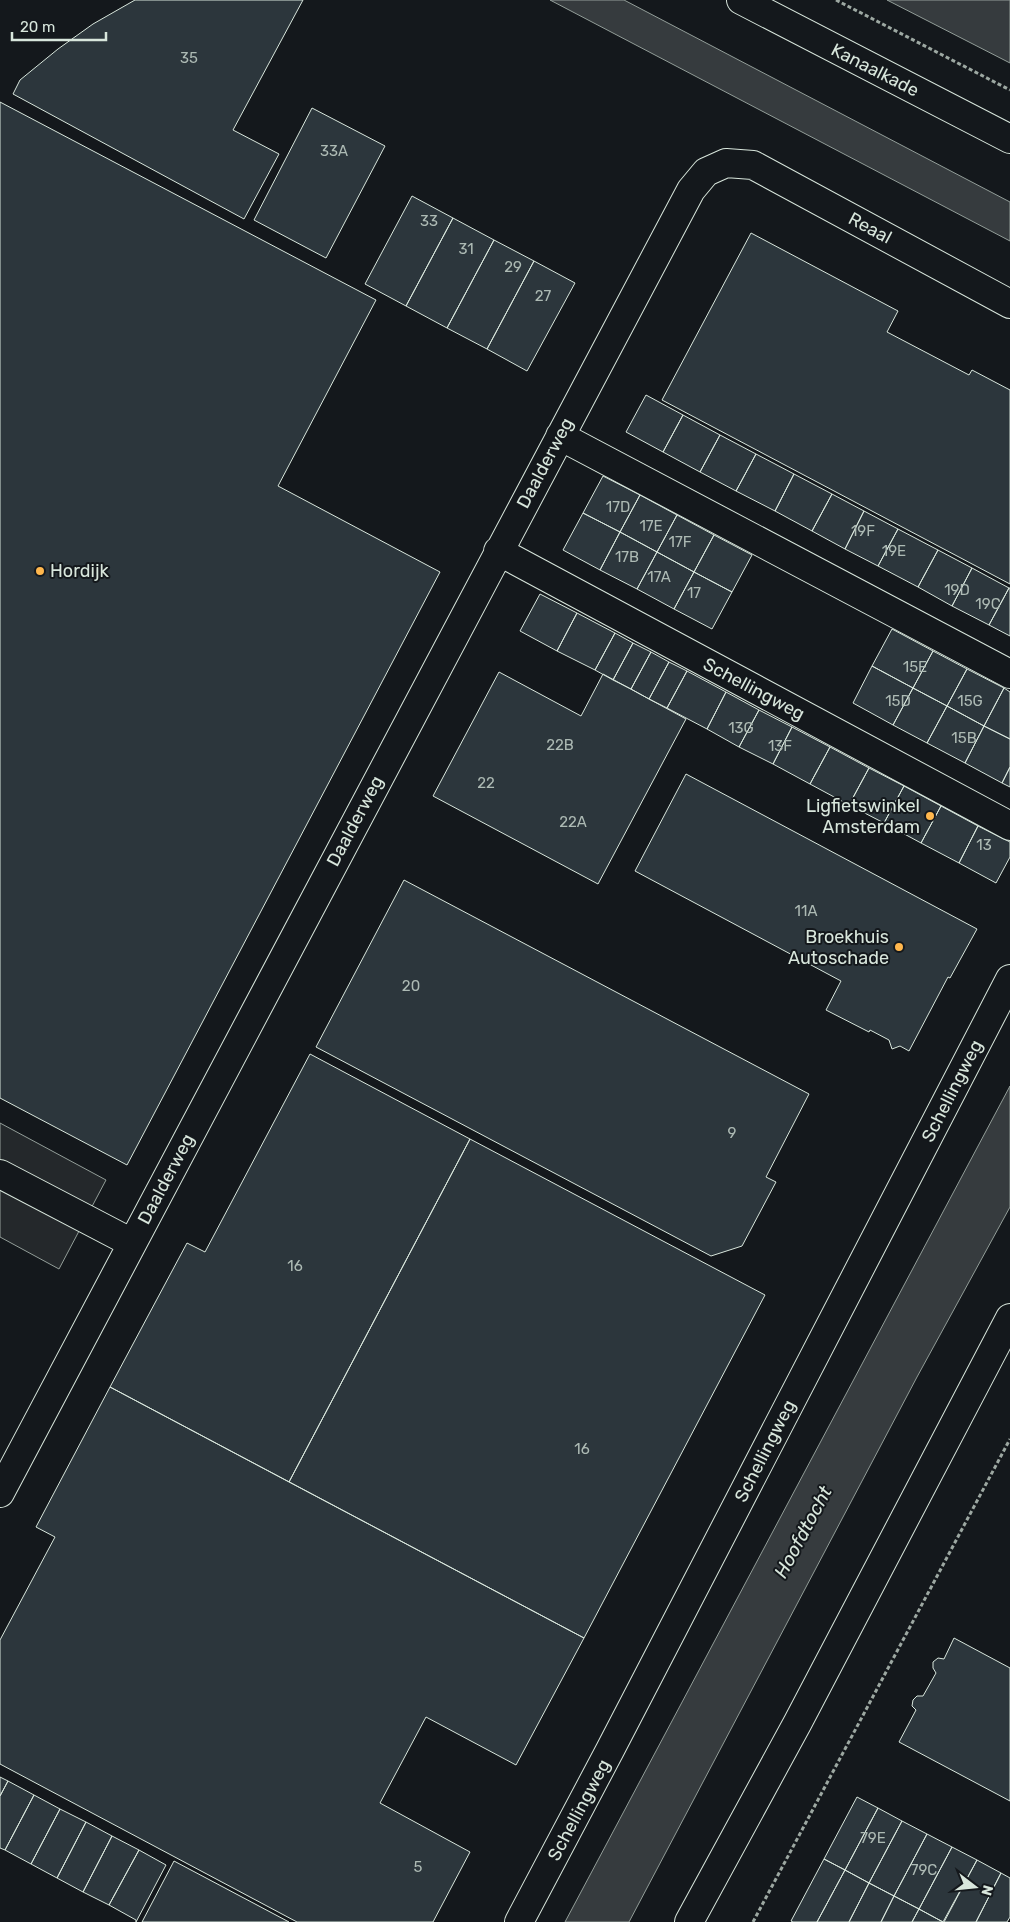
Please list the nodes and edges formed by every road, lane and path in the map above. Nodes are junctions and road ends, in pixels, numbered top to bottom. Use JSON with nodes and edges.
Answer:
{"nodes":[{"id":1,"x":741,"y":0,"type":"edge"},
{"id":2,"x":836,"y":0,"type":"edge"},
{"id":3,"x":1010,"y":90,"type":"edge"},
{"id":4,"x":1010,"y":139,"type":"edge"},
{"id":5,"x":726,"y":163,"type":"joint"},
{"id":6,"x":1010,"y":304,"type":"edge"},
{"id":7,"x":560,"y":436,"type":"junction"},
{"id":8,"x":498,"y":551,"type":"junction"},
{"id":9,"x":1010,"y":674,"type":"edge"},
{"id":10,"x":1010,"y":826,"type":"edge"},
{"id":11,"x":1010,"y":979,"type":"edge"},
{"id":12,"x":0,"y":1174,"type":"edge"},
{"id":13,"x":132,"y":1243,"type":"junction"},
{"id":14,"x":1010,"y":1318,"type":"edge"},
{"id":15,"x":1010,"y":1439,"type":"edge"},
{"id":16,"x":0,"y":1493,"type":"edge"},
{"id":17,"x":519,"y":1922,"type":"edge"},
{"id":18,"x":689,"y":1922,"type":"edge"},
{"id":19,"x":753,"y":1922,"type":"edge"}],
"edges":[{"from":1,"to":4,"type":"street","name":"Kanaalkade"},
{"from":2,"to":3,"type":"path"},
{"from":5,"to":6,"type":"street","name":"Reaal"},
{"from":5,"to":7,"type":"street","name":"Daalderweg"},
{"from":7,"to":8,"type":"street","name":"Daalderweg"},
{"from":7,"to":9,"type":"street"},
{"from":8,"to":10,"type":"street","name":"Schellingweg"},
{"from":8,"to":13,"type":"street","name":"Daalderweg"},
{"from":11,"to":17,"type":"street","name":"Schellingweg"},
{"from":12,"to":13,"type":"street"},
{"from":13,"to":16,"type":"street","name":"Daalderweg"},
{"from":14,"to":18,"type":"street"},
{"from":15,"to":19,"type":"path"}]}
